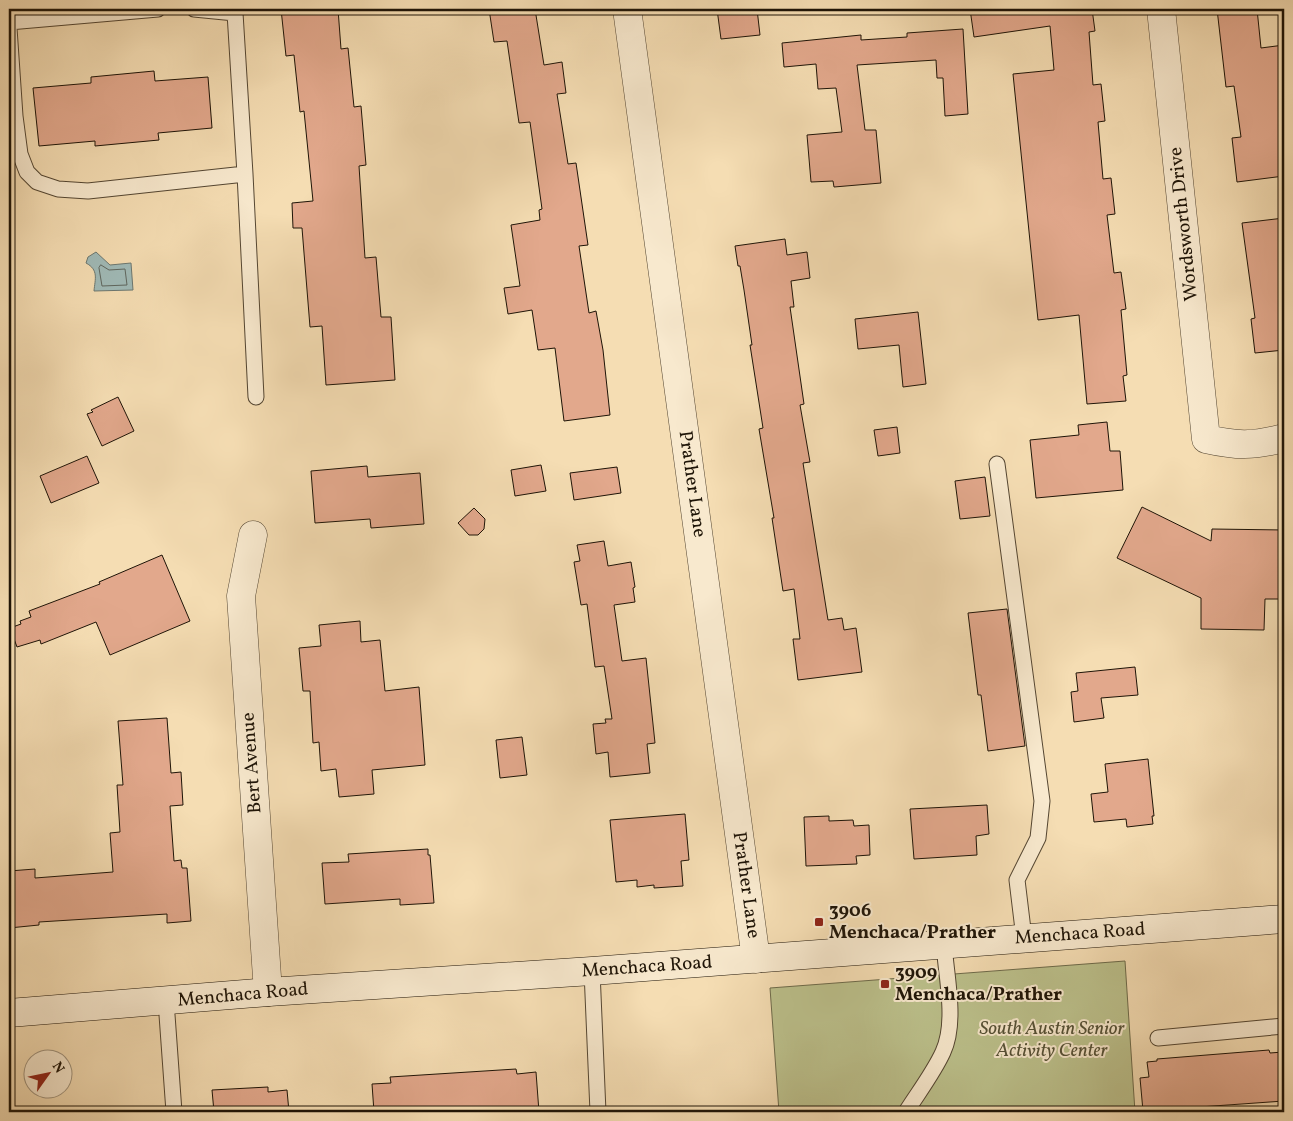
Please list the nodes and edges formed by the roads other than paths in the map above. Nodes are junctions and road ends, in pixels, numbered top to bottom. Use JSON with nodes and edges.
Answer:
{"nodes":[{"id":1,"x":158,"y":9,"type":"edge"},
{"id":2,"x":194,"y":9,"type":"edge"},
{"id":3,"x":627,"y":9,"type":"edge"},
{"id":4,"x":1161,"y":9,"type":"edge"},
{"id":5,"x":9,"y":22,"type":"edge"},
{"id":6,"x":9,"y":28,"type":"edge"},
{"id":7,"x":12,"y":116,"type":"edge"},
{"id":8,"x":245,"y":174,"type":"junction"},
{"id":9,"x":256,"y":397,"type":"dead end"},
{"id":10,"x":1284,"y":438,"type":"edge"},
{"id":11,"x":997,"y":464,"type":"dead end"},
{"id":12,"x":252,"y":535,"type":"dead end"},
{"id":13,"x":1284,"y":919,"type":"edge"},
{"id":14,"x":1024,"y":938,"type":"junction"},
{"id":15,"x":944,"y":944,"type":"junction"},
{"id":16,"x":756,"y":959,"type":"junction"},
{"id":17,"x":592,"y":971,"type":"junction"},
{"id":18,"x":268,"y":992,"type":"junction"},
{"id":19,"x":166,"y":1001,"type":"junction"},
{"id":20,"x":9,"y":1013,"type":"edge"},
{"id":21,"x":1284,"y":1026,"type":"edge"},
{"id":22,"x":1158,"y":1038,"type":"dead end"},
{"id":23,"x":174,"y":1112,"type":"edge"},
{"id":24,"x":598,"y":1112,"type":"edge"},
{"id":25,"x":906,"y":1112,"type":"edge"}],
"edges":[{"from":1,"to":5,"type":"lane"},
{"from":2,"to":8,"type":"lane"},
{"from":3,"to":16,"type":"street","name":"Prather Lane"},
{"from":4,"to":10,"type":"street","name":"Wordsworth Drive"},
{"from":6,"to":7,"type":"lane"},
{"from":7,"to":8,"type":"lane"},
{"from":8,"to":9,"type":"lane"},
{"from":11,"to":14,"type":"lane"},
{"from":12,"to":18,"type":"street","name":"Bert Avenue"},
{"from":13,"to":14,"type":"street","name":"Menchaca Road"},
{"from":14,"to":15,"type":"street","name":"Menchaca Road"},
{"from":15,"to":16,"type":"street","name":"Menchaca Road"},
{"from":15,"to":25,"type":"lane"},
{"from":16,"to":17,"type":"street","name":"Menchaca Road"},
{"from":17,"to":18,"type":"street","name":"Menchaca Road"},
{"from":17,"to":24,"type":"lane"},
{"from":18,"to":19,"type":"street","name":"Menchaca Road"},
{"from":19,"to":20,"type":"street","name":"Menchaca Road"},
{"from":19,"to":23,"type":"lane"},
{"from":21,"to":22,"type":"lane"}]}
